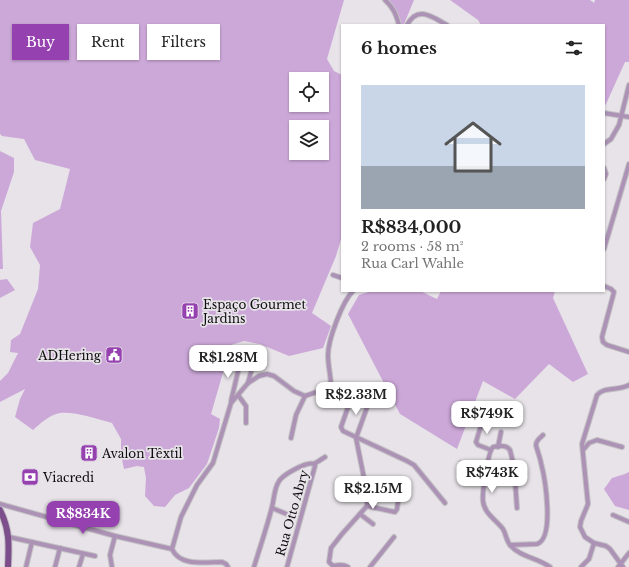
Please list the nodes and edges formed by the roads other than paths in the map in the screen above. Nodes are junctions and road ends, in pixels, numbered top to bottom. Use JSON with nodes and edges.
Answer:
{"nodes":[{"id":1,"x":385,"y":0,"type":"edge"},
{"id":2,"x":399,"y":24,"type":"edge"},
{"id":3,"x":408,"y":24,"type":"edge"},
{"id":4,"x":445,"y":24,"type":"edge"},
{"id":5,"x":629,"y":85,"type":"edge"},
{"id":6,"x":605,"y":113,"type":"edge"},
{"id":7,"x":620,"y":116,"type":"junction"},
{"id":8,"x":629,"y":117,"type":"edge"},
{"id":9,"x":605,"y":143,"type":"edge"},
{"id":10,"x":629,"y":164,"type":"edge"},
{"id":11,"x":605,"y":246,"type":"edge"},
{"id":12,"x":333,"y":274,"type":"dead end"},
{"id":13,"x":341,"y":278,"type":"edge"},
{"id":14,"x":605,"y":286,"type":"edge"},
{"id":15,"x":352,"y":292,"type":"edge"},
{"id":16,"x":258,"y":350,"type":"dead end"},
{"id":17,"x":629,"y":352,"type":"edge"},
{"id":18,"x":241,"y":359,"type":"dead end"},
{"id":19,"x":248,"y":383,"type":"junction"},
{"id":20,"x":629,"y":385,"type":"edge"},
{"id":21,"x":331,"y":387,"type":"junction"},
{"id":22,"x":353,"y":393,"type":"junction"},
{"id":23,"x":238,"y":394,"type":"junction"},
{"id":24,"x":305,"y":396,"type":"junction"},
{"id":25,"x":231,"y":403,"type":"junction"},
{"id":26,"x":483,"y":419,"type":"dead end"},
{"id":27,"x":246,"y":423,"type":"dead end"},
{"id":28,"x":501,"y":432,"type":"dead end"},
{"id":29,"x":543,"y":435,"type":"dead end"},
{"id":30,"x":291,"y":438,"type":"dead end"},
{"id":31,"x":356,"y":438,"type":"junction"},
{"id":32,"x":498,"y":447,"type":"junction"},
{"id":33,"x":622,"y":447,"type":"dead end"},
{"id":34,"x":491,"y":450,"type":"junction"},
{"id":35,"x":582,"y":450,"type":"junction"},
{"id":36,"x":325,"y":457,"type":"dead end"},
{"id":37,"x":461,"y":463,"type":"dead end"},
{"id":38,"x":314,"y":464,"type":"junction"},
{"id":39,"x":484,"y":485,"type":"junction"},
{"id":40,"x":400,"y":495,"type":"dead end"},
{"id":41,"x":444,"y":503,"type":"dead end"},
{"id":42,"x":0,"y":504,"type":"edge"},
{"id":43,"x":367,"y":506,"type":"junction"},
{"id":44,"x":272,"y":508,"type":"junction"},
{"id":45,"x":517,"y":508,"type":"dead end"},
{"id":46,"x":0,"y":510,"type":"edge"},
{"id":47,"x":360,"y":514,"type":"junction"},
{"id":48,"x":289,"y":515,"type":"dead end"},
{"id":49,"x":613,"y":515,"type":"dead end"},
{"id":50,"x":629,"y":522,"type":"edge"},
{"id":51,"x":373,"y":524,"type":"dead end"},
{"id":52,"x":115,"y":536,"type":"junction"},
{"id":53,"x":9,"y":537,"type":"junction"},
{"id":54,"x":394,"y":537,"type":"dead end"},
{"id":55,"x":32,"y":542,"type":"junction"},
{"id":56,"x":594,"y":544,"type":"junction"},
{"id":57,"x":510,"y":545,"type":"junction"},
{"id":58,"x":60,"y":548,"type":"junction"},
{"id":59,"x":172,"y":550,"type":"junction"},
{"id":60,"x":629,"y":552,"type":"edge"},
{"id":61,"x":83,"y":554,"type":"junction"},
{"id":62,"x":94,"y":556,"type":"dead end"},
{"id":63,"x":621,"y":566,"type":"edge"},
{"id":64,"x":8,"y":567,"type":"edge"},
{"id":65,"x":26,"y":567,"type":"edge"},
{"id":66,"x":55,"y":567,"type":"edge"},
{"id":67,"x":80,"y":567,"type":"edge"},
{"id":68,"x":112,"y":567,"type":"edge"},
{"id":69,"x":228,"y":567,"type":"edge"},
{"id":70,"x":254,"y":567,"type":"edge"},
{"id":71,"x":287,"y":567,"type":"edge"},
{"id":72,"x":348,"y":567,"type":"edge"},
{"id":73,"x":370,"y":567,"type":"edge"},
{"id":74,"x":550,"y":567,"type":"edge"},
{"id":75,"x":581,"y":567,"type":"edge"}],
"edges":[{"from":1,"to":2,"type":"street"},
{"from":3,"to":4,"type":"street"},
{"from":5,"to":7,"type":"street"},
{"from":6,"to":7,"type":"street"},
{"from":7,"to":8,"type":"street"},
{"from":7,"to":9,"type":"street"},
{"from":10,"to":11,"type":"street"},
{"from":12,"to":13,"type":"street"},
{"from":14,"to":17,"type":"street"},
{"from":15,"to":21,"type":"street"},
{"from":16,"to":19,"type":"street"},
{"from":18,"to":25,"type":"street"},
{"from":19,"to":23,"type":"street"},
{"from":19,"to":24,"type":"street"},
{"from":20,"to":35,"type":"street"},
{"from":21,"to":22,"type":"street"},
{"from":21,"to":24,"type":"street"},
{"from":22,"to":31,"type":"street"},
{"from":22,"to":31,"type":"street"},
{"from":23,"to":25,"type":"street"},
{"from":23,"to":27,"type":"street"},
{"from":24,"to":30,"type":"street"},
{"from":25,"to":59,"type":"street"},
{"from":26,"to":34,"type":"street"},
{"from":28,"to":32,"type":"street"},
{"from":29,"to":57,"type":"street"},
{"from":31,"to":41,"type":"street"},
{"from":31,"to":43,"type":"street"},
{"from":32,"to":34,"type":"street"},
{"from":32,"to":45,"type":"street"},
{"from":33,"to":35,"type":"street"},
{"from":34,"to":39,"type":"street"},
{"from":35,"to":56,"type":"street"},
{"from":36,"to":38,"type":"street"},
{"from":37,"to":39,"type":"street"},
{"from":38,"to":44,"type":"street"},
{"from":38,"to":71,"type":"street","name":"Rua Otto Abry"},
{"from":39,"to":57,"type":"street"},
{"from":40,"to":43,"type":"street"},
{"from":42,"to":52,"type":"street"},
{"from":43,"to":47,"type":"street"},
{"from":44,"to":48,"type":"street"},
{"from":44,"to":70,"type":"street"},
{"from":46,"to":53,"type":"main road"},
{"from":47,"to":51,"type":"street"},
{"from":47,"to":72,"type":"street"},
{"from":49,"to":50,"type":"street"},
{"from":52,"to":59,"type":"street"},
{"from":52,"to":68,"type":"street"},
{"from":53,"to":55,"type":"street"},
{"from":53,"to":64,"type":"main road"},
{"from":54,"to":73,"type":"street"},
{"from":55,"to":58,"type":"street"},
{"from":55,"to":65,"type":"street"},
{"from":56,"to":63,"type":"street"},
{"from":56,"to":75,"type":"street"},
{"from":57,"to":74,"type":"street"},
{"from":58,"to":61,"type":"street"},
{"from":58,"to":66,"type":"street"},
{"from":59,"to":69,"type":"street"},
{"from":60,"to":63,"type":"street"},
{"from":61,"to":62,"type":"street"},
{"from":61,"to":67,"type":"street"}]}
